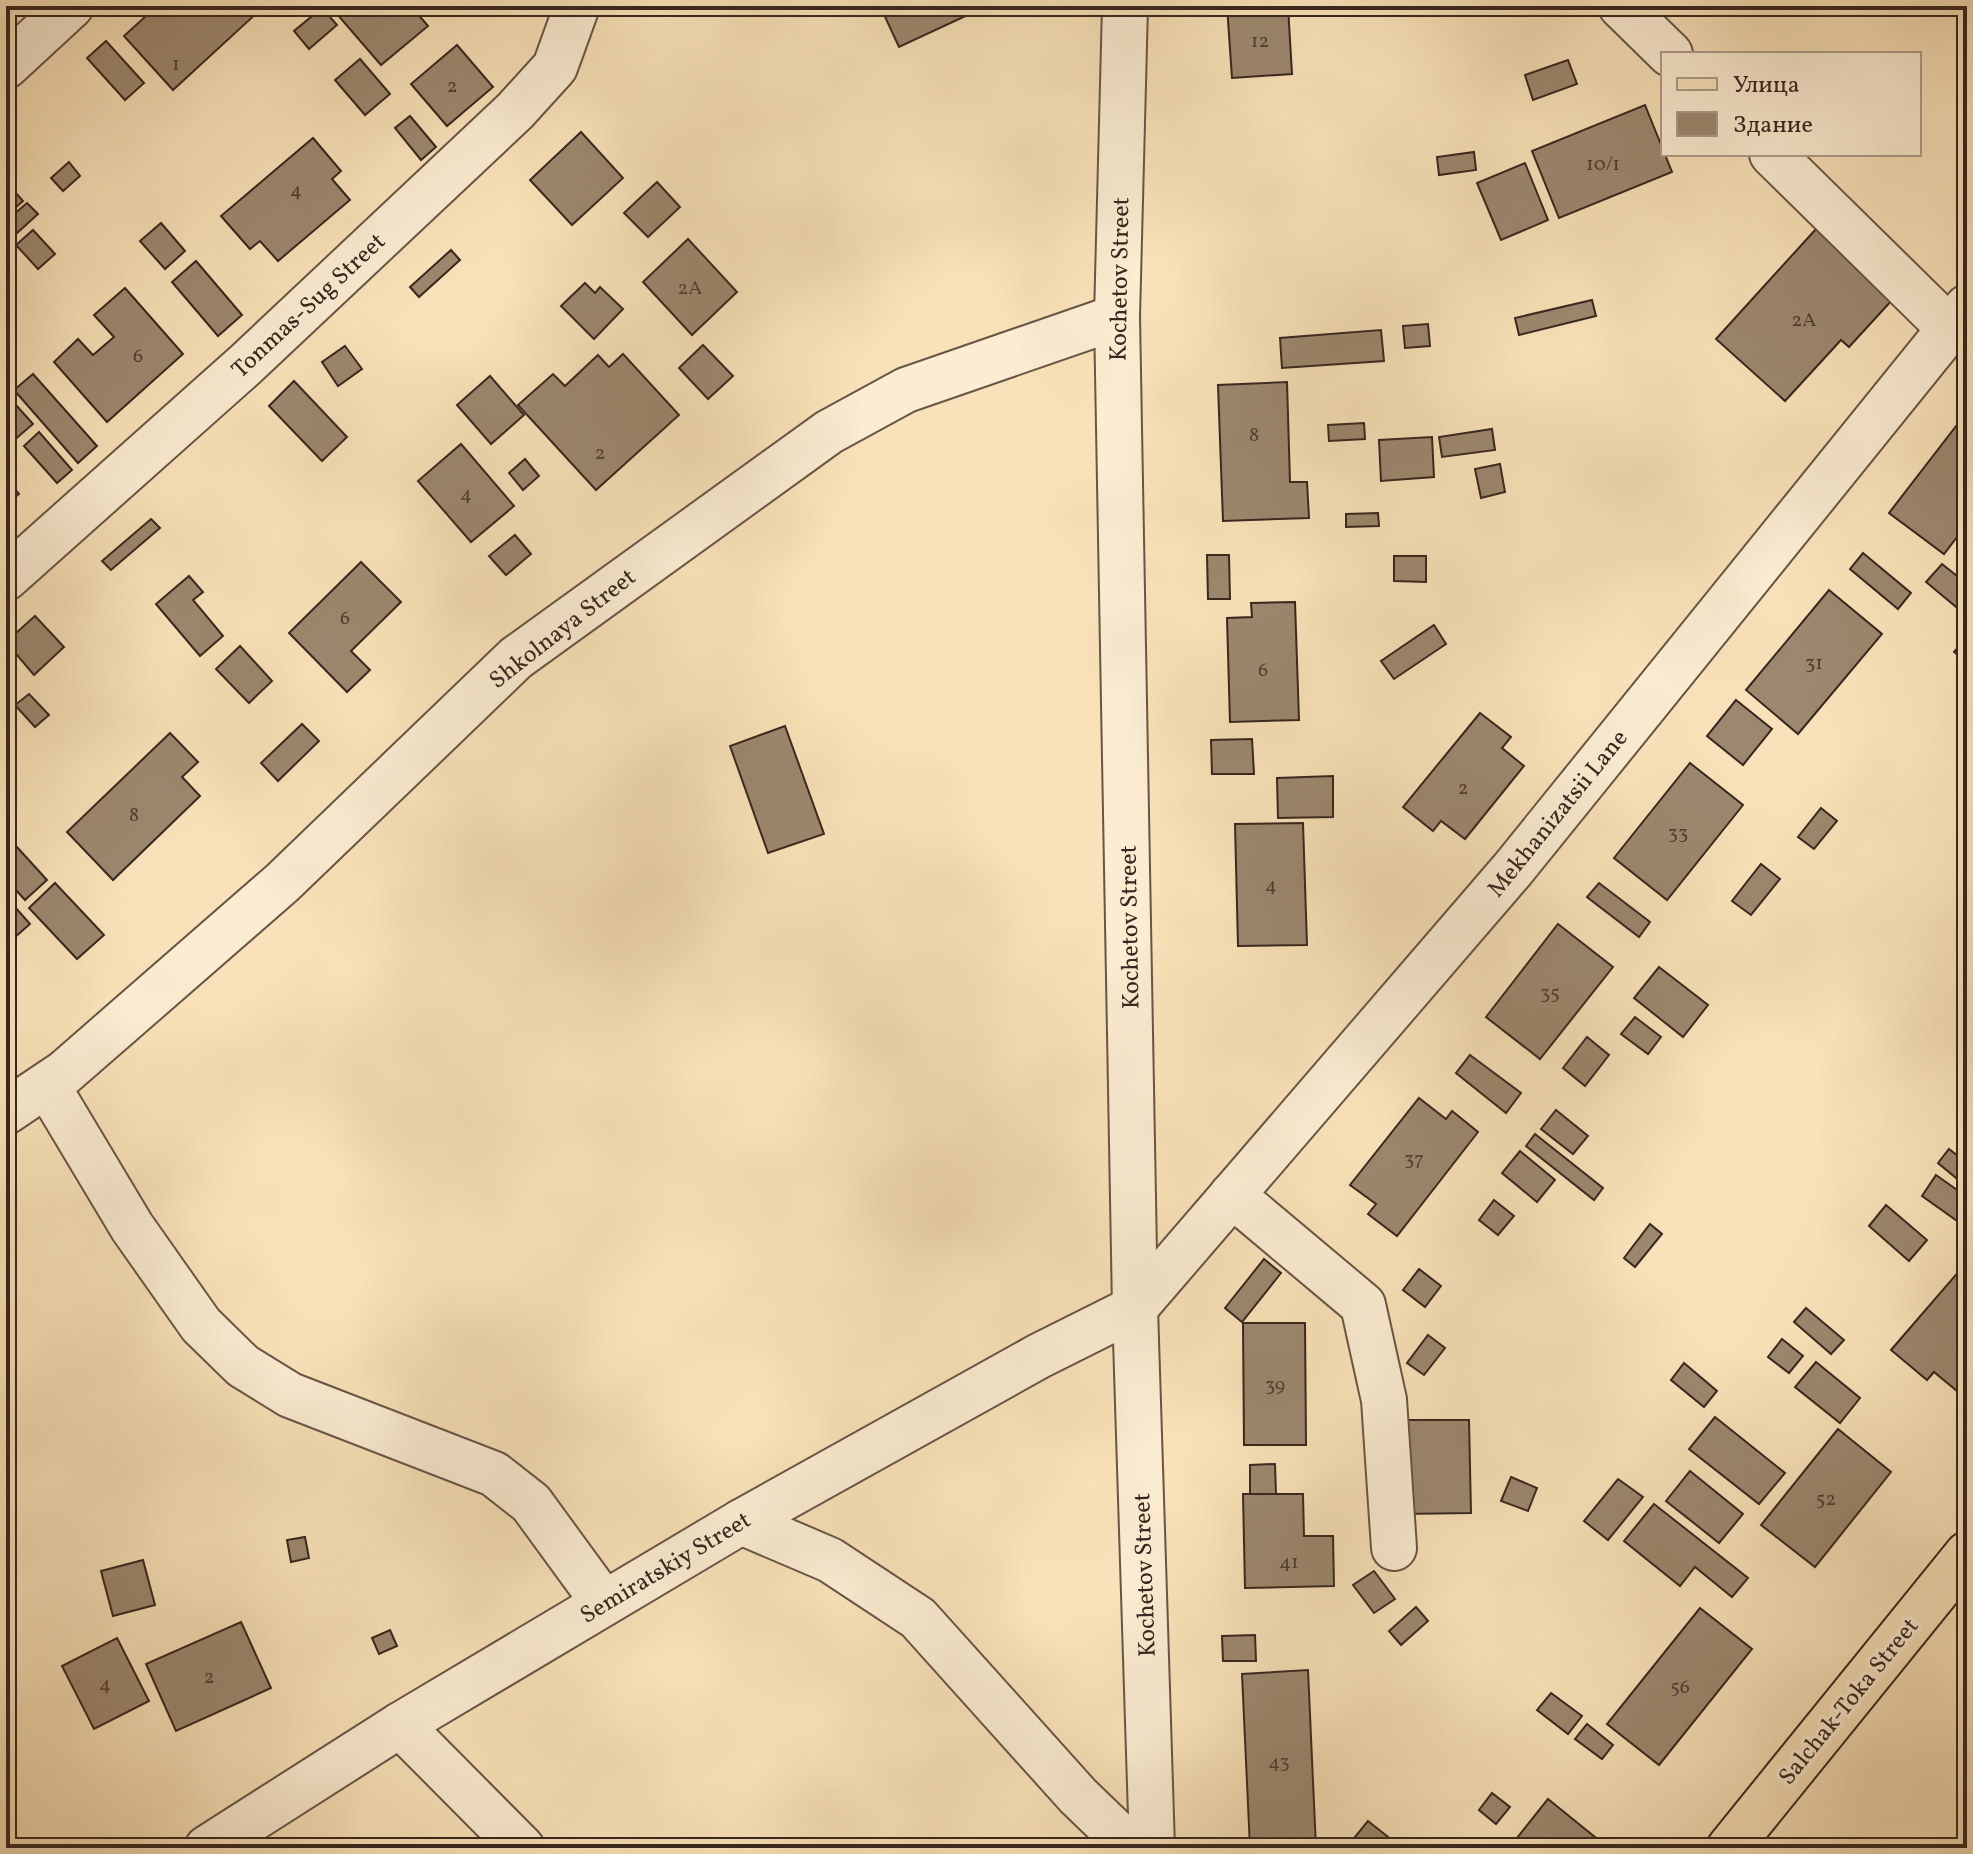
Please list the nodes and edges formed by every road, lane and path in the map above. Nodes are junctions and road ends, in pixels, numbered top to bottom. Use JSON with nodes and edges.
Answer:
{"nodes":[{"id":1,"x":71,"y":6,"type":"edge"},
{"id":2,"x":577,"y":6,"type":"edge"},
{"id":3,"x":1125,"y":6,"type":"edge"},
{"id":4,"x":1621,"y":6,"type":"edge"},
{"id":5,"x":1668,"y":52,"type":"edge"},
{"id":6,"x":6,"y":66,"type":"edge"},
{"id":7,"x":1774,"y":156,"type":"edge"},
{"id":8,"x":1117,"y":317,"type":"junction"},
{"id":9,"x":1958,"y":318,"type":"edge"},
{"id":10,"x":6,"y":578,"type":"edge"},
{"id":11,"x":47,"y":1085,"type":"junction"},
{"id":12,"x":6,"y":1112,"type":"edge"},
{"id":13,"x":1232,"y":1195,"type":"junction"},
{"id":14,"x":1135,"y":1308,"type":"junction"},
{"id":15,"x":741,"y":1522,"type":"junction"},
{"id":16,"x":1394,"y":1548,"type":"dead end"},
{"id":17,"x":1967,"y":1554,"type":"edge"},
{"id":18,"x":604,"y":1603,"type":"junction"},
{"id":19,"x":400,"y":1725,"type":"junction"},
{"id":20,"x":207,"y":1848,"type":"edge"},
{"id":21,"x":522,"y":1848,"type":"edge"},
{"id":22,"x":1132,"y":1848,"type":"edge"},
{"id":23,"x":1152,"y":1848,"type":"edge"},
{"id":24,"x":1729,"y":1848,"type":"edge"}],
"edges":[{"from":1,"to":6,"type":"street"},
{"from":2,"to":10,"type":"street","name":"Tonmas-Sug Street"},
{"from":3,"to":8,"type":"street","name":"Kochetov Street"},
{"from":4,"to":5,"type":"street"},
{"from":7,"to":9,"type":"street"},
{"from":8,"to":11,"type":"street","name":"Shkolnaya Street"},
{"from":8,"to":14,"type":"street","name":"Kochetov Street"},
{"from":9,"to":13,"type":"street","name":"Mekhanizatsii Lane"},
{"from":11,"to":12,"type":"street","name":"Shkolnaya Street"},
{"from":11,"to":18,"type":"street"},
{"from":13,"to":14,"type":"street","name":"Mekhanizatsii Lane"},
{"from":13,"to":16,"type":"street"},
{"from":14,"to":15,"type":"street","name":"Semiratskiy Street"},
{"from":14,"to":23,"type":"street","name":"Kochetov Street"},
{"from":15,"to":18,"type":"street","name":"Semiratskiy Street"},
{"from":15,"to":22,"type":"street"},
{"from":17,"to":24,"type":"main road","name":"Salchak-Toka Street"},
{"from":18,"to":19,"type":"street","name":"Semiratskiy Street"},
{"from":19,"to":20,"type":"street","name":"Semiratskiy Street"},
{"from":19,"to":21,"type":"street"}]}
